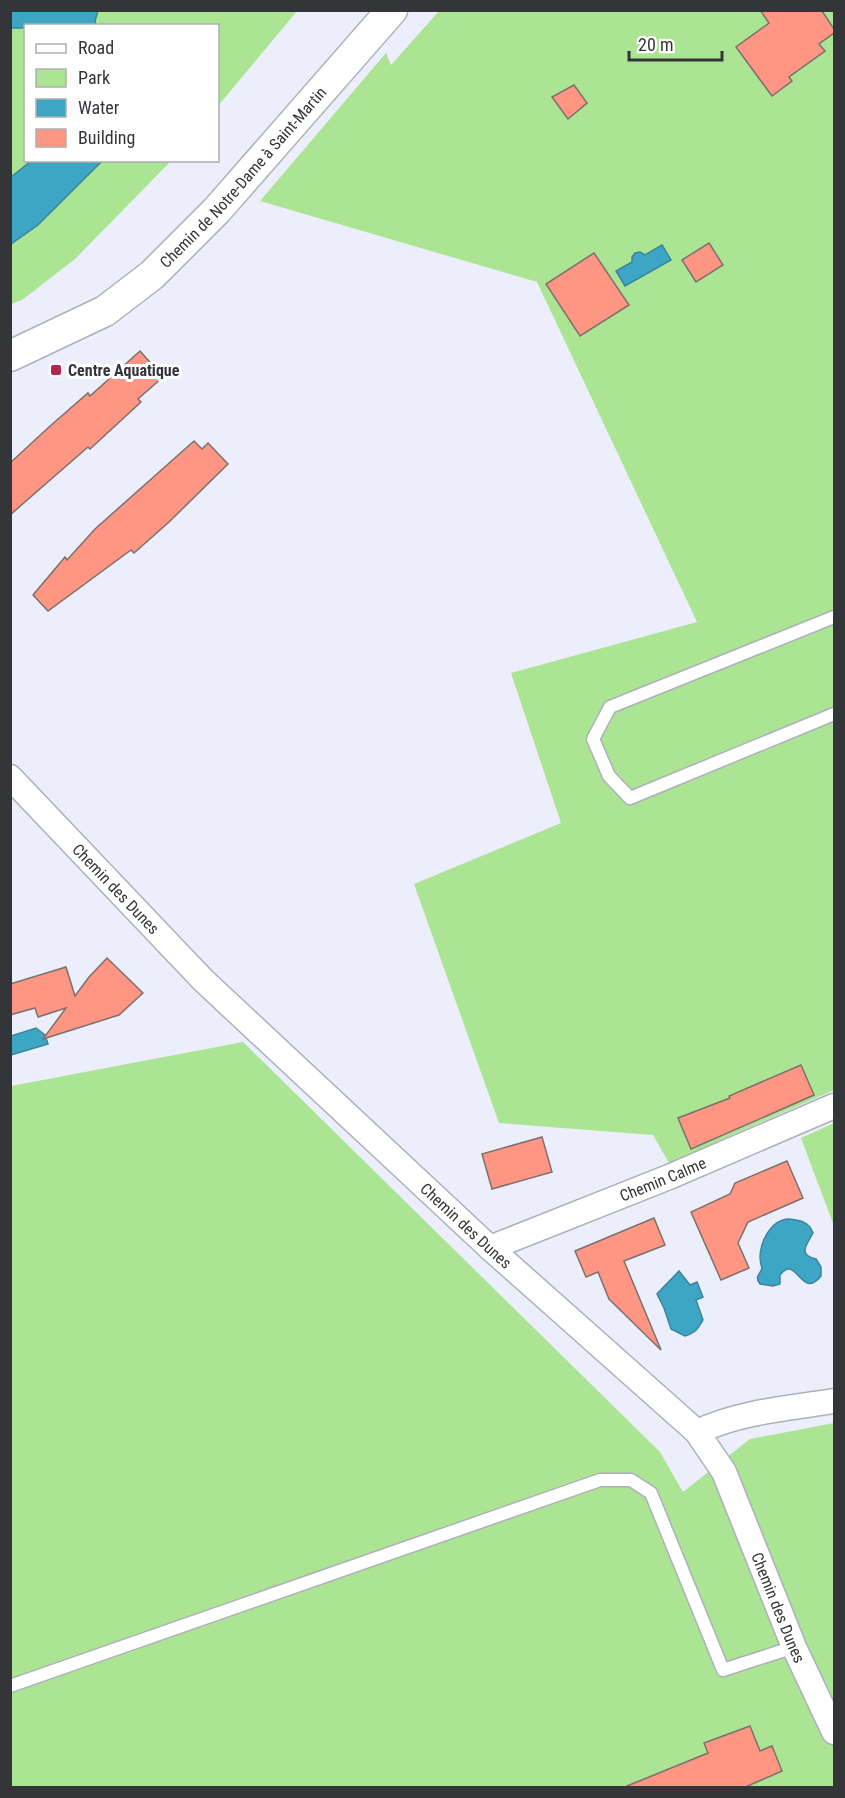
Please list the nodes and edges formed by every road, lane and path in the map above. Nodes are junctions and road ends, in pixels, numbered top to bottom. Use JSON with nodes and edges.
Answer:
{"nodes":[{"id":1,"x":392,"y":10,"type":"edge"},
{"id":2,"x":79,"y":322,"type":"junction"},
{"id":3,"x":10,"y":337,"type":"edge"},
{"id":4,"x":10,"y":356,"type":"edge"},
{"id":5,"x":834,"y":617,"type":"edge"},
{"id":6,"x":834,"y":714,"type":"edge"},
{"id":7,"x":10,"y":777,"type":"edge"},
{"id":8,"x":834,"y":1106,"type":"edge"},
{"id":9,"x":490,"y":1248,"type":"junction"},
{"id":10,"x":834,"y":1401,"type":"edge"},
{"id":11,"x":697,"y":1432,"type":"junction"},
{"id":12,"x":794,"y":1647,"type":"junction"},
{"id":13,"x":10,"y":1686,"type":"edge"},
{"id":14,"x":834,"y":1732,"type":"edge"}],
"edges":[{"from":1,"to":2,"type":"street","name":"Chemin de Notre-Dame à Saint-Martin"},
{"from":2,"to":3,"type":"street","name":"Chemin de Notre-Dame à Saint-Martin"},
{"from":2,"to":4,"type":"street","name":"Chemin de Notre-Dame à Saint-Martin"},
{"from":5,"to":6,"type":"lane"},
{"from":7,"to":9,"type":"street","name":"Chemin des Dunes"},
{"from":8,"to":9,"type":"street","name":"Chemin Calme"},
{"from":9,"to":11,"type":"street","name":"Chemin des Dunes"},
{"from":10,"to":11,"type":"street"},
{"from":11,"to":12,"type":"street","name":"Chemin des Dunes"},
{"from":12,"to":13,"type":"lane"},
{"from":12,"to":14,"type":"street","name":"Chemin des Dunes"}]}
